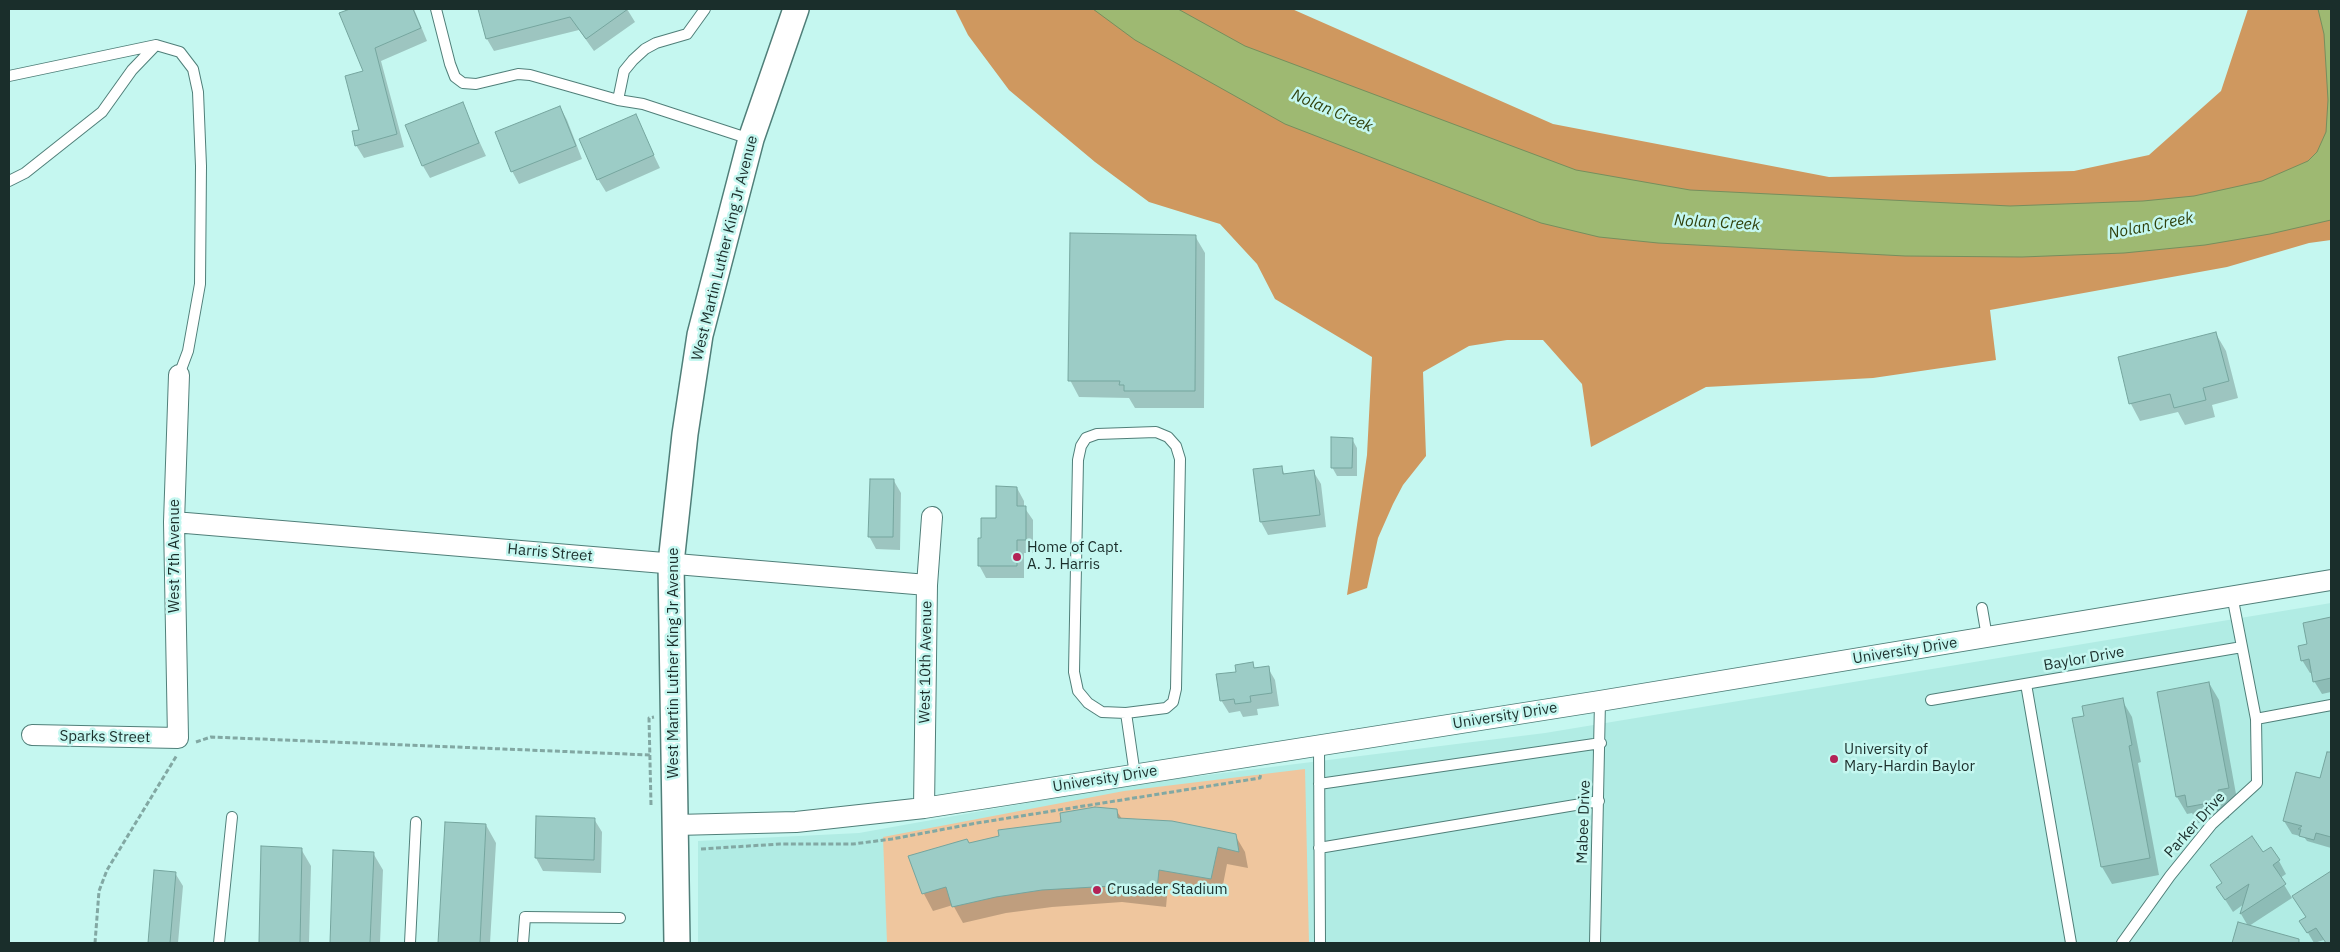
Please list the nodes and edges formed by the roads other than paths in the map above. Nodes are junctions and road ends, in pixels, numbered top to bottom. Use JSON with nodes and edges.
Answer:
{"nodes":[{"id":1,"x":436,"y":9,"type":"edge"},
{"id":2,"x":705,"y":9,"type":"edge"},
{"id":3,"x":796,"y":9,"type":"edge"},
{"id":4,"x":156,"y":45,"type":"junction"},
{"id":5,"x":9,"y":76,"type":"edge"},
{"id":6,"x":618,"y":100,"type":"junction"},
{"id":7,"x":751,"y":139,"type":"junction"},
{"id":8,"x":9,"y":180,"type":"edge"},
{"id":9,"x":179,"y":374,"type":"joint"},
{"id":10,"x":932,"y":517,"type":"dead end"},
{"id":11,"x":174,"y":522,"type":"junction"},
{"id":12,"x":672,"y":563,"type":"junction"},
{"id":13,"x":2331,"y":580,"type":"edge"},
{"id":14,"x":927,"y":585,"type":"junction"},
{"id":15,"x":2232,"y":595,"type":"junction"},
{"id":16,"x":1982,"y":608,"type":"dead end"},
{"id":17,"x":1987,"y":637,"type":"junction"},
{"id":18,"x":2242,"y":647,"type":"junction"},
{"id":19,"x":2026,"y":684,"type":"junction"},
{"id":20,"x":1931,"y":700,"type":"dead end"},
{"id":21,"x":1600,"y":701,"type":"junction"},
{"id":22,"x":2331,"y":705,"type":"edge"},
{"id":23,"x":1126,"y":713,"type":"junction"},
{"id":24,"x":2256,"y":719,"type":"junction"},
{"id":25,"x":32,"y":736,"type":"dead end"},
{"id":26,"x":1601,"y":743,"type":"junction"},
{"id":27,"x":183,"y":744,"type":"joint"},
{"id":28,"x":1319,"y":746,"type":"junction"},
{"id":29,"x":1135,"y":775,"type":"junction"},
{"id":30,"x":1319,"y":784,"type":"junction"},
{"id":31,"x":1599,"y":801,"type":"junction"},
{"id":32,"x":924,"y":808,"type":"junction"},
{"id":33,"x":232,"y":817,"type":"dead end"},
{"id":34,"x":416,"y":822,"type":"dead end"},
{"id":35,"x":676,"y":825,"type":"junction"},
{"id":36,"x":1320,"y":848,"type":"junction"},
{"id":37,"x":620,"y":918,"type":"dead end"},
{"id":38,"x":218,"y":943,"type":"edge"},
{"id":39,"x":410,"y":943,"type":"edge"},
{"id":40,"x":523,"y":943,"type":"edge"},
{"id":41,"x":677,"y":943,"type":"edge"},
{"id":42,"x":1320,"y":943,"type":"edge"},
{"id":43,"x":1595,"y":943,"type":"edge"},
{"id":44,"x":2071,"y":943,"type":"edge"},
{"id":45,"x":2122,"y":943,"type":"edge"}],
"edges":[{"from":1,"to":6,"type":"lane"},
{"from":2,"to":6,"type":"lane"},
{"from":3,"to":7,"type":"street","name":"West Martin Luther King Jr Avenue"},
{"from":4,"to":5,"type":"lane"},
{"from":4,"to":8,"type":"lane"},
{"from":4,"to":9,"type":"lane"},
{"from":6,"to":7,"type":"lane"},
{"from":7,"to":12,"type":"street","name":"West Martin Luther King Jr Avenue"},
{"from":9,"to":11,"type":"street","name":"West 7th Avenue"},
{"from":10,"to":14,"type":"street","name":"West 10th Avenue"},
{"from":11,"to":12,"type":"street","name":"Harris Street"},
{"from":11,"to":27,"type":"street","name":"West 7th Avenue"},
{"from":12,"to":14,"type":"street","name":"Harris Street"},
{"from":12,"to":35,"type":"street","name":"West Martin Luther King Jr Avenue"},
{"from":13,"to":15,"type":"street","name":"University Drive"},
{"from":14,"to":32,"type":"street","name":"West 10th Avenue"},
{"from":15,"to":17,"type":"street","name":"University Drive"},
{"from":15,"to":18,"type":"lane","name":"Parker Drive"},
{"from":16,"to":17,"type":"lane"},
{"from":17,"to":21,"type":"street","name":"University Drive"},
{"from":18,"to":19,"type":"lane","name":"Baylor Drive"},
{"from":18,"to":24,"type":"lane","name":"Parker Drive"},
{"from":19,"to":20,"type":"lane","name":"Baylor Drive"},
{"from":19,"to":44,"type":"lane"},
{"from":21,"to":26,"type":"lane","name":"Mabee Drive"},
{"from":21,"to":28,"type":"street","name":"University Drive"},
{"from":22,"to":24,"type":"lane"},
{"from":23,"to":23,"type":"lane"},
{"from":23,"to":29,"type":"lane"},
{"from":24,"to":45,"type":"lane","name":"Parker Drive"},
{"from":25,"to":27,"type":"street","name":"Sparks Street"},
{"from":26,"to":30,"type":"lane"},
{"from":26,"to":31,"type":"lane","name":"Mabee Drive"},
{"from":28,"to":29,"type":"street","name":"University Drive"},
{"from":28,"to":30,"type":"lane"},
{"from":29,"to":32,"type":"street","name":"University Drive"},
{"from":30,"to":36,"type":"lane"},
{"from":31,"to":36,"type":"lane"},
{"from":31,"to":43,"type":"lane","name":"Mabee Drive"},
{"from":32,"to":35,"type":"street","name":"University Drive"},
{"from":33,"to":38,"type":"lane"},
{"from":34,"to":39,"type":"lane"},
{"from":35,"to":41,"type":"street","name":"West Martin Luther King Jr Avenue"},
{"from":36,"to":42,"type":"lane"},
{"from":37,"to":40,"type":"lane"}]}
